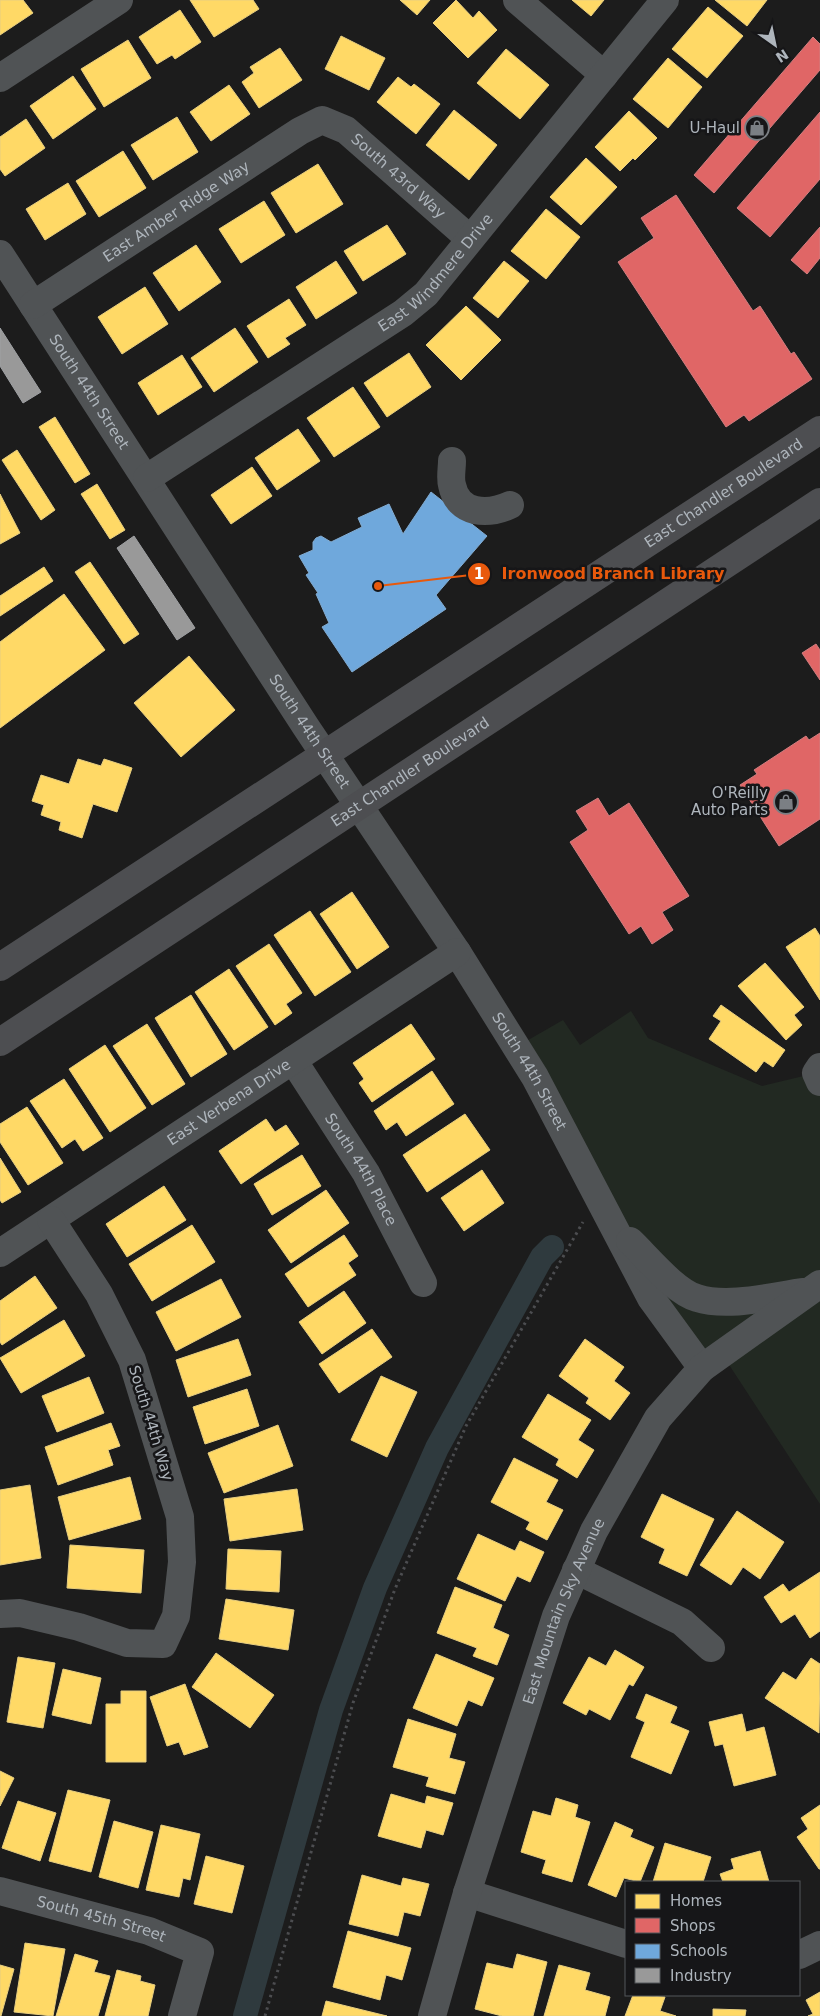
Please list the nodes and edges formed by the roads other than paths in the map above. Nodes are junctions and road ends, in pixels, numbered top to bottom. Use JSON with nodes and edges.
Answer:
{"nodes":[{"id":1,"x":119,"y":0,"type":"edge"},
{"id":2,"x":517,"y":0,"type":"edge"},
{"id":3,"x":665,"y":0,"type":"edge"},
{"id":4,"x":604,"y":75,"type":"junction"},
{"id":5,"x":0,"y":78,"type":"edge"},
{"id":6,"x":322,"y":120,"type":"joint"},
{"id":7,"x":470,"y":239,"type":"junction"},
{"id":8,"x":0,"y":254,"type":"edge"},
{"id":9,"x":33,"y":305,"type":"junction"},
{"id":10,"x":820,"y":430,"type":"edge"},
{"id":11,"x":452,"y":461,"type":"dead end"},
{"id":12,"x":146,"y":478,"type":"junction"},
{"id":13,"x":820,"y":502,"type":"edge"},
{"id":14,"x":510,"y":505,"type":"dead end"},
{"id":15,"x":324,"y":754,"type":"junction"},
{"id":16,"x":358,"y":805,"type":"junction"},
{"id":17,"x":457,"y":952,"type":"junction"},
{"id":18,"x":0,"y":967,"type":"edge"},
{"id":19,"x":0,"y":1042,"type":"edge"},
{"id":20,"x":293,"y":1060,"type":"junction"},
{"id":21,"x":51,"y":1220,"type":"junction"},
{"id":22,"x":613,"y":1224,"type":"junction"},
{"id":23,"x":0,"y":1253,"type":"edge"},
{"id":24,"x":423,"y":1283,"type":"dead end"},
{"id":25,"x":815,"y":1288,"type":"edge"},
{"id":26,"x":702,"y":1368,"type":"junction"},
{"id":27,"x":576,"y":1570,"type":"junction"},
{"id":28,"x":0,"y":1614,"type":"edge"},
{"id":29,"x":711,"y":1648,"type":"dead end"},
{"id":30,"x":0,"y":1891,"type":"edge"},
{"id":31,"x":467,"y":1893,"type":"junction"},
{"id":32,"x":625,"y":1944,"type":"edge"},
{"id":33,"x":820,"y":1945,"type":"edge"},
{"id":34,"x":800,"y":1955,"type":"edge"},
{"id":35,"x":182,"y":2016,"type":"edge"},
{"id":36,"x":432,"y":2016,"type":"edge"}],
"edges":[{"from":1,"to":5,"type":"street"},
{"from":2,"to":4,"type":"street"},
{"from":3,"to":4,"type":"street","name":"East Windmere Drive"},
{"from":4,"to":7,"type":"street","name":"East Windmere Drive"},
{"from":6,"to":7,"type":"street","name":"South 43rd Way"},
{"from":6,"to":9,"type":"street","name":"East Amber Ridge Way"},
{"from":7,"to":12,"type":"street","name":"East Windmere Drive"},
{"from":8,"to":9,"type":"street","name":"South 44th Street"},
{"from":9,"to":12,"type":"street","name":"South 44th Street"},
{"from":10,"to":15,"type":"main road","name":"East Chandler Boulevard"},
{"from":11,"to":14,"type":"street"},
{"from":12,"to":15,"type":"street","name":"South 44th Street"},
{"from":13,"to":16,"type":"main road","name":"East Chandler Boulevard"},
{"from":15,"to":16,"type":"street","name":"South 44th Street"},
{"from":15,"to":18,"type":"main road","name":"East Chandler Boulevard"},
{"from":16,"to":17,"type":"street","name":"South 44th Street"},
{"from":16,"to":19,"type":"main road","name":"East Chandler Boulevard"},
{"from":17,"to":20,"type":"street","name":"East Verbena Drive"},
{"from":17,"to":22,"type":"street","name":"South 44th Street"},
{"from":20,"to":21,"type":"street","name":"East Verbena Drive"},
{"from":20,"to":24,"type":"street","name":"South 44th Place"},
{"from":21,"to":23,"type":"street","name":"East Verbena Drive"},
{"from":21,"to":28,"type":"street","name":"South 44th Way"},
{"from":22,"to":25,"type":"street"},
{"from":22,"to":26,"type":"street","name":"South 44th Street"},
{"from":25,"to":26,"type":"street","name":"East Mountain Sky Avenue"},
{"from":26,"to":27,"type":"street","name":"East Mountain Sky Avenue"},
{"from":27,"to":29,"type":"street"},
{"from":27,"to":31,"type":"street","name":"East Mountain Sky Avenue"},
{"from":30,"to":35,"type":"street","name":"South 45th Street"},
{"from":31,"to":32,"type":"street"},
{"from":31,"to":36,"type":"street","name":"East Mountain Sky Avenue"},
{"from":33,"to":34,"type":"street"}]}
